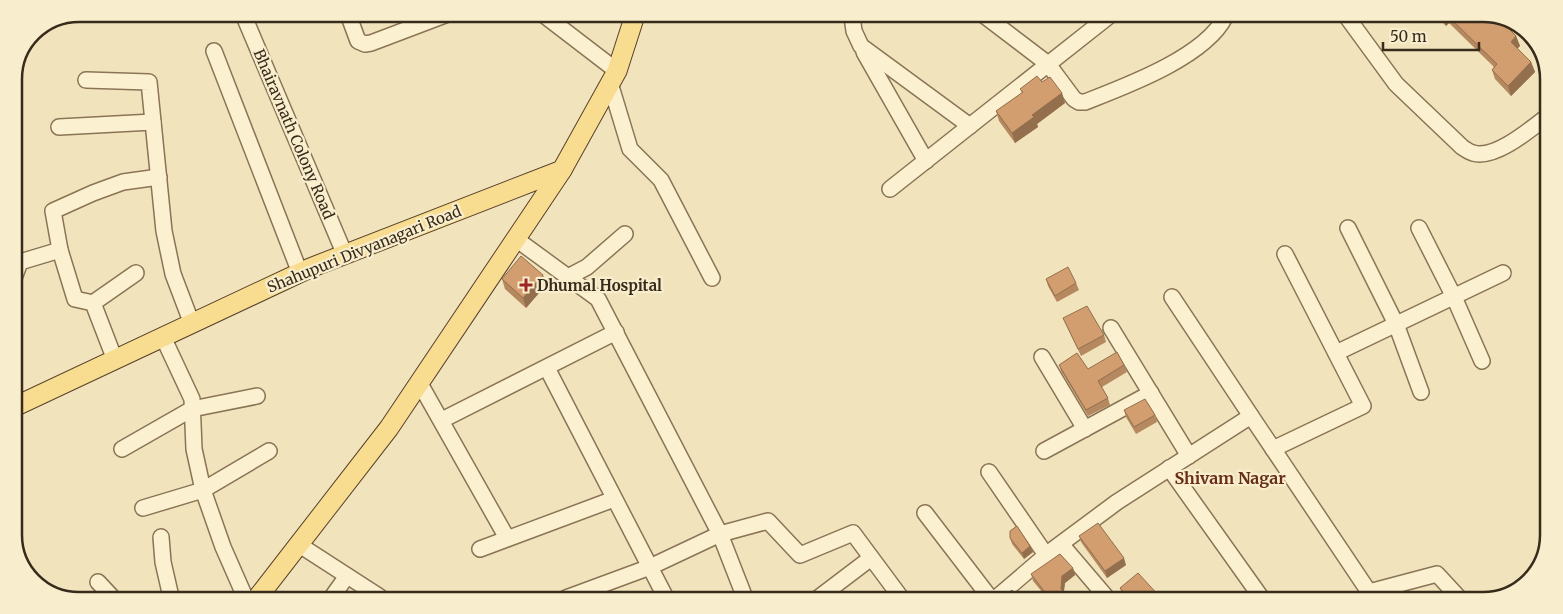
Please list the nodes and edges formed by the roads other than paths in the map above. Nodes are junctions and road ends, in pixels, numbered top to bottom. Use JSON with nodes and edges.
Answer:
{"nodes":[{"id":1,"x":246,"y":22,"type":"edge"},
{"id":2,"x":351,"y":22,"type":"edge"},
{"id":3,"x":426,"y":22,"type":"edge"},
{"id":4,"x":552,"y":22,"type":"edge"},
{"id":5,"x":633,"y":22,"type":"edge"},
{"id":6,"x":853,"y":22,"type":"edge"},
{"id":7,"x":993,"y":22,"type":"edge"},
{"id":8,"x":1101,"y":22,"type":"edge"},
{"id":9,"x":1221,"y":22,"type":"edge"},
{"id":10,"x":1351,"y":22,"type":"edge"},
{"id":11,"x":861,"y":46,"type":"junction"},
{"id":12,"x":214,"y":51,"type":"dead end"},
{"id":13,"x":1048,"y":64,"type":"junction"},
{"id":14,"x":614,"y":77,"type":"junction"},
{"id":15,"x":86,"y":80,"type":"dead end"},
{"id":16,"x":1540,"y":121,"type":"edge"},
{"id":17,"x":153,"y":122,"type":"junction"},
{"id":18,"x":970,"y":126,"type":"junction"},
{"id":19,"x":59,"y":127,"type":"dead end"},
{"id":20,"x":926,"y":161,"type":"junction"},
{"id":21,"x":562,"y":170,"type":"junction"},
{"id":22,"x":158,"y":176,"type":"junction"},
{"id":23,"x":890,"y":189,"type":"dead end"},
{"id":24,"x":1348,"y":228,"type":"dead end"},
{"id":25,"x":1419,"y":228,"type":"dead end"},
{"id":26,"x":625,"y":234,"type":"dead end"},
{"id":27,"x":516,"y":239,"type":"junction"},
{"id":28,"x":60,"y":250,"type":"junction"},
{"id":29,"x":1285,"y":254,"type":"dead end"},
{"id":30,"x":345,"y":255,"type":"junction"},
{"id":31,"x":23,"y":256,"type":"edge"},
{"id":32,"x":136,"y":273,"type":"dead end"},
{"id":33,"x":300,"y":273,"type":"junction"},
{"id":34,"x":1503,"y":273,"type":"dead end"},
{"id":35,"x":568,"y":277,"type":"junction"},
{"id":36,"x":712,"y":278,"type":"dead end"},
{"id":37,"x":1172,"y":297,"type":"dead end"},
{"id":38,"x":1454,"y":297,"type":"junction"},
{"id":39,"x":93,"y":303,"type":"junction"},
{"id":40,"x":192,"y":324,"type":"junction"},
{"id":41,"x":1396,"y":324,"type":"junction"},
{"id":42,"x":1111,"y":328,"type":"dead end"},
{"id":43,"x":616,"y":332,"type":"junction"},
{"id":44,"x":163,"y":337,"type":"junction"},
{"id":45,"x":1336,"y":353,"type":"junction"},
{"id":46,"x":1042,"y":357,"type":"dead end"},
{"id":47,"x":115,"y":360,"type":"junction"},
{"id":48,"x":1482,"y":361,"type":"dead end"},
{"id":49,"x":546,"y":368,"type":"junction"},
{"id":50,"x":419,"y":382,"type":"junction"},
{"id":51,"x":1422,"y":392,"type":"dead end"},
{"id":52,"x":1151,"y":393,"type":"junction"},
{"id":53,"x":257,"y":396,"type":"dead end"},
{"id":54,"x":23,"y":403,"type":"edge"},
{"id":55,"x":192,"y":409,"type":"junction"},
{"id":56,"x":1251,"y":416,"type":"junction"},
{"id":57,"x":442,"y":420,"type":"junction"},
{"id":58,"x":1085,"y":429,"type":"junction"},
{"id":59,"x":122,"y":449,"type":"dead end"},
{"id":60,"x":1273,"y":450,"type":"junction"},
{"id":61,"x":269,"y":451,"type":"dead end"},
{"id":62,"x":1044,"y":451,"type":"dead end"},
{"id":63,"x":1189,"y":456,"type":"junction"},
{"id":64,"x":1169,"y":468,"type":"junction"},
{"id":65,"x":989,"y":472,"type":"dead end"},
{"id":66,"x":204,"y":490,"type":"junction"},
{"id":67,"x":614,"y":499,"type":"junction"},
{"id":68,"x":143,"y":508,"type":"dead end"},
{"id":69,"x":925,"y":513,"type":"dead end"},
{"id":70,"x":720,"y":534,"type":"junction"},
{"id":71,"x":161,"y":537,"type":"dead end"},
{"id":72,"x":508,"y":538,"type":"junction"},
{"id":73,"x":298,"y":544,"type":"junction"},
{"id":74,"x":1061,"y":544,"type":"junction"},
{"id":75,"x":480,"y":549,"type":"dead end"},
{"id":76,"x":1046,"y":555,"type":"junction"},
{"id":77,"x":871,"y":558,"type":"junction"},
{"id":78,"x":650,"y":567,"type":"junction"},
{"id":79,"x":347,"y":576,"type":"junction"},
{"id":80,"x":98,"y":582,"type":"dead end"},
{"id":81,"x":107,"y":592,"type":"edge"},
{"id":82,"x":170,"y":592,"type":"edge"},
{"id":83,"x":243,"y":592,"type":"edge"},
{"id":84,"x":262,"y":592,"type":"edge"},
{"id":85,"x":336,"y":592,"type":"edge"},
{"id":86,"x":371,"y":592,"type":"edge"},
{"id":87,"x":582,"y":592,"type":"edge"},
{"id":88,"x":663,"y":592,"type":"edge"},
{"id":89,"x":743,"y":592,"type":"edge"},
{"id":90,"x":826,"y":592,"type":"edge"},
{"id":91,"x":897,"y":592,"type":"edge"},
{"id":92,"x":986,"y":592,"type":"edge"},
{"id":93,"x":1003,"y":592,"type":"edge"},
{"id":94,"x":1102,"y":592,"type":"edge"},
{"id":95,"x":1257,"y":592,"type":"edge"},
{"id":96,"x":1369,"y":592,"type":"edge"},
{"id":97,"x":1369,"y":592,"type":"edge"},
{"id":98,"x":1454,"y":592,"type":"edge"}],
"edges":[{"from":1,"to":30,"type":"street","name":"Bhairavnath Colony Road"},
{"from":2,"to":3,"type":"street"},
{"from":4,"to":14,"type":"street"},
{"from":5,"to":14,"type":"main road"},
{"from":6,"to":11,"type":"street"},
{"from":7,"to":13,"type":"street"},
{"from":8,"to":13,"type":"street"},
{"from":9,"to":13,"type":"street"},
{"from":10,"to":16,"type":"street"},
{"from":11,"to":18,"type":"street"},
{"from":11,"to":20,"type":"street"},
{"from":12,"to":33,"type":"street"},
{"from":13,"to":18,"type":"street"},
{"from":14,"to":21,"type":"main road"},
{"from":14,"to":36,"type":"street"},
{"from":15,"to":17,"type":"street"},
{"from":17,"to":19,"type":"street"},
{"from":17,"to":22,"type":"street"},
{"from":18,"to":20,"type":"street"},
{"from":20,"to":23,"type":"street"},
{"from":21,"to":27,"type":"main road"},
{"from":21,"to":30,"type":"main road","name":"Shahupuri Divyanagari Road"},
{"from":22,"to":28,"type":"street"},
{"from":22,"to":40,"type":"street"},
{"from":24,"to":41,"type":"street"},
{"from":25,"to":38,"type":"street"},
{"from":26,"to":35,"type":"street"},
{"from":27,"to":35,"type":"street"},
{"from":27,"to":50,"type":"main road"},
{"from":28,"to":31,"type":"street"},
{"from":28,"to":39,"type":"street"},
{"from":29,"to":45,"type":"street"},
{"from":30,"to":33,"type":"main road","name":"Shahupuri Divyanagari Road"},
{"from":32,"to":39,"type":"street"},
{"from":33,"to":40,"type":"main road","name":"Shahupuri Divyanagari Road"},
{"from":34,"to":38,"type":"street"},
{"from":35,"to":43,"type":"street"},
{"from":37,"to":56,"type":"street"},
{"from":38,"to":41,"type":"street"},
{"from":38,"to":48,"type":"street"},
{"from":39,"to":47,"type":"street"},
{"from":40,"to":44,"type":"main road","name":"Shahupuri Divyanagari Road"},
{"from":41,"to":45,"type":"street"},
{"from":41,"to":51,"type":"street"},
{"from":42,"to":52,"type":"street"},
{"from":43,"to":49,"type":"street"},
{"from":43,"to":70,"type":"street"},
{"from":44,"to":47,"type":"main road","name":"Shahupuri Divyanagari Road"},
{"from":44,"to":55,"type":"street"},
{"from":45,"to":60,"type":"street"},
{"from":46,"to":58,"type":"street"},
{"from":47,"to":54,"type":"main road","name":"Shahupuri Divyanagari Road"},
{"from":49,"to":57,"type":"street"},
{"from":49,"to":67,"type":"street"},
{"from":50,"to":57,"type":"street"},
{"from":50,"to":73,"type":"main road"},
{"from":52,"to":58,"type":"street"},
{"from":52,"to":63,"type":"street"},
{"from":53,"to":55,"type":"street"},
{"from":55,"to":59,"type":"street"},
{"from":55,"to":66,"type":"street"},
{"from":56,"to":60,"type":"street"},
{"from":56,"to":63,"type":"street"},
{"from":57,"to":72,"type":"street"},
{"from":58,"to":62,"type":"street"},
{"from":60,"to":96,"type":"street"},
{"from":61,"to":66,"type":"street"},
{"from":63,"to":64,"type":"street"},
{"from":64,"to":74,"type":"street"},
{"from":64,"to":95,"type":"street"},
{"from":65,"to":76,"type":"street"},
{"from":66,"to":68,"type":"street"},
{"from":66,"to":83,"type":"street"},
{"from":67,"to":72,"type":"street"},
{"from":67,"to":78,"type":"street"},
{"from":69,"to":92,"type":"street"},
{"from":70,"to":77,"type":"street"},
{"from":70,"to":78,"type":"street"},
{"from":70,"to":89,"type":"street"},
{"from":71,"to":82,"type":"street"},
{"from":72,"to":75,"type":"street"},
{"from":73,"to":79,"type":"street"},
{"from":73,"to":84,"type":"main road"},
{"from":74,"to":76,"type":"street"},
{"from":74,"to":94,"type":"street"},
{"from":76,"to":93,"type":"street"},
{"from":77,"to":90,"type":"street"},
{"from":77,"to":91,"type":"street"},
{"from":78,"to":87,"type":"street"},
{"from":78,"to":88,"type":"street"},
{"from":79,"to":85,"type":"street"},
{"from":79,"to":86,"type":"street"},
{"from":80,"to":81,"type":"street"},
{"from":97,"to":98,"type":"street"}]}
